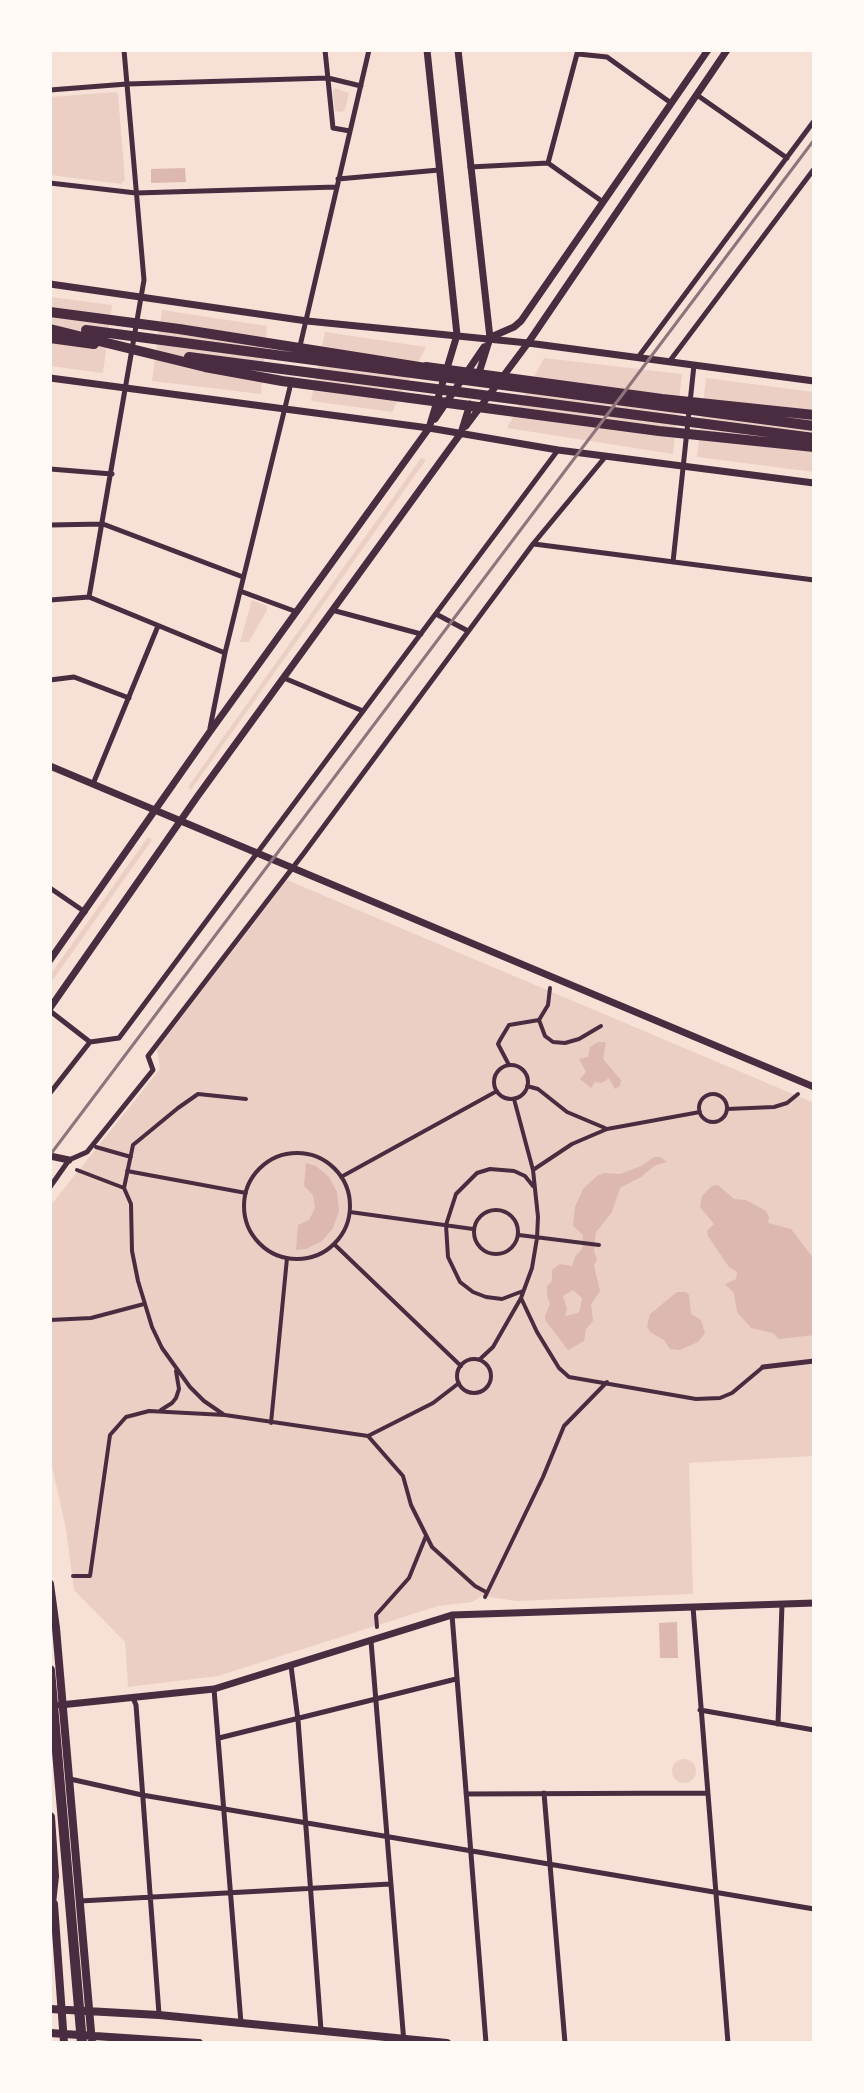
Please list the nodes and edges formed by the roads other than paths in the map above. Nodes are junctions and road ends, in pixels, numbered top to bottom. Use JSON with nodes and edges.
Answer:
{"nodes":[{"id":1,"x":124,"y":50,"type":"edge"},
{"id":2,"x":325,"y":50,"type":"edge"},
{"id":3,"x":369,"y":50,"type":"edge"},
{"id":4,"x":427,"y":50,"type":"edge"},
{"id":5,"x":458,"y":50,"type":"edge"},
{"id":6,"x":708,"y":50,"type":"edge"},
{"id":7,"x":727,"y":50,"type":"edge"},
{"id":8,"x":578,"y":52,"type":"edge"},
{"id":9,"x":328,"y":78,"type":"junction"},
{"id":10,"x":127,"y":84,"type":"junction"},
{"id":11,"x":361,"y":86,"type":"junction"},
{"id":12,"x":50,"y":90,"type":"edge"},
{"id":13,"x":697,"y":95,"type":"junction"},
{"id":14,"x":671,"y":103,"type":"junction"},
{"id":15,"x":814,"y":121,"type":"edge"},
{"id":16,"x":350,"y":131,"type":"junction"},
{"id":17,"x":787,"y":158,"type":"junction"},
{"id":18,"x":548,"y":163,"type":"junction"},
{"id":19,"x":469,"y":167,"type":"junction"},
{"id":20,"x":814,"y":169,"type":"edge"},
{"id":21,"x":439,"y":170,"type":"junction"},
{"id":22,"x":338,"y":179,"type":"junction"},
{"id":23,"x":50,"y":183,"type":"edge"},
{"id":24,"x":336,"y":187,"type":"junction"},
{"id":25,"x":136,"y":193,"type":"junction"},
{"id":26,"x":603,"y":202,"type":"junction"},
{"id":27,"x":50,"y":284,"type":"edge"},
{"id":28,"x":141,"y":296,"type":"junction"},
{"id":29,"x":50,"y":312,"type":"edge"},
{"id":30,"x":307,"y":321,"type":"junction"},
{"id":31,"x":50,"y":327,"type":"edge"},
{"id":32,"x":457,"y":335,"type":"junction"},
{"id":33,"x":50,"y":338,"type":"edge"},
{"id":34,"x":490,"y":338,"type":"junction"},
{"id":35,"x":528,"y":343,"type":"junction"},
{"id":36,"x":639,"y":356,"type":"junction"},
{"id":37,"x":669,"y":362,"type":"junction"},
{"id":38,"x":364,"y":363,"type":"junction"},
{"id":39,"x":694,"y":365,"type":"junction"},
{"id":40,"x":50,"y":378,"type":"edge"},
{"id":41,"x":814,"y":381,"type":"edge"},
{"id":42,"x":126,"y":387,"type":"junction"},
{"id":43,"x":662,"y":402,"type":"junction"},
{"id":44,"x":284,"y":408,"type":"junction"},
{"id":45,"x":814,"y":415,"type":"edge"},
{"id":46,"x":814,"y":426,"type":"edge"},
{"id":47,"x":429,"y":428,"type":"junction"},
{"id":48,"x":461,"y":433,"type":"junction"},
{"id":49,"x":787,"y":439,"type":"junction"},
{"id":50,"x":814,"y":439,"type":"edge"},
{"id":51,"x":814,"y":447,"type":"edge"},
{"id":52,"x":558,"y":450,"type":"junction"},
{"id":53,"x":606,"y":456,"type":"junction"},
{"id":54,"x":685,"y":467,"type":"junction"},
{"id":55,"x":50,"y":469,"type":"edge"},
{"id":56,"x":112,"y":474,"type":"junction"},
{"id":57,"x":814,"y":483,"type":"edge"},
{"id":58,"x":103,"y":524,"type":"junction"},
{"id":59,"x":50,"y":525,"type":"edge"},
{"id":60,"x":533,"y":544,"type":"junction"},
{"id":61,"x":673,"y":562,"type":"junction"},
{"id":62,"x":244,"y":577,"type":"junction"},
{"id":63,"x":814,"y":580,"type":"edge"},
{"id":64,"x":240,"y":591,"type":"junction"},
{"id":65,"x":89,"y":597,"type":"junction"},
{"id":66,"x":50,"y":600,"type":"edge"},
{"id":67,"x":332,"y":610,"type":"junction"},
{"id":68,"x":297,"y":612,"type":"junction"},
{"id":69,"x":436,"y":614,"type":"junction"},
{"id":70,"x":158,"y":626,"type":"junction"},
{"id":71,"x":468,"y":631,"type":"junction"},
{"id":72,"x":421,"y":634,"type":"junction"},
{"id":73,"x":225,"y":653,"type":"junction"},
{"id":74,"x":284,"y":678,"type":"junction"},
{"id":75,"x":50,"y":680,"type":"edge"},
{"id":76,"x":129,"y":698,"type":"junction"},
{"id":77,"x":363,"y":711,"type":"junction"},
{"id":78,"x":209,"y":733,"type":"junction"},
{"id":79,"x":50,"y":766,"type":"edge"},
{"id":80,"x":93,"y":784,"type":"junction"},
{"id":81,"x":156,"y":809,"type":"junction"},
{"id":82,"x":181,"y":820,"type":"junction"},
{"id":83,"x":257,"y":854,"type":"junction"},
{"id":84,"x":292,"y":868,"type":"junction"},
{"id":85,"x":50,"y":888,"type":"edge"},
{"id":86,"x":85,"y":912,"type":"junction"},
{"id":87,"x":50,"y":960,"type":"edge"},
{"id":88,"x":550,"y":988,"type":"dead end"},
{"id":89,"x":50,"y":1010,"type":"edge"},
{"id":90,"x":539,"y":1020,"type":"junction"},
{"id":91,"x":601,"y":1026,"type":"dead end"},
{"id":92,"x":90,"y":1042,"type":"junction"},
{"id":93,"x":509,"y":1065,"type":"junction"},
{"id":94,"x":527,"y":1086,"type":"junction"},
{"id":95,"x":814,"y":1087,"type":"edge"},
{"id":96,"x":497,"y":1091,"type":"junction"},
{"id":97,"x":50,"y":1093,"type":"edge"},
{"id":98,"x":798,"y":1094,"type":"dead end"},
{"id":99,"x":246,"y":1099,"type":"dead end"},
{"id":100,"x":514,"y":1099,"type":"junction"},
{"id":101,"x":727,"y":1109,"type":"junction"},
{"id":102,"x":700,"y":1112,"type":"junction"},
{"id":103,"x":607,"y":1129,"type":"junction"},
{"id":104,"x":96,"y":1147,"type":"dead end"},
{"id":105,"x":50,"y":1156,"type":"edge"},
{"id":106,"x":131,"y":1157,"type":"junction"},
{"id":107,"x":69,"y":1160,"type":"junction"},
{"id":108,"x":77,"y":1170,"type":"dead end"},
{"id":109,"x":533,"y":1170,"type":"junction"},
{"id":110,"x":127,"y":1171,"type":"junction"},
{"id":111,"x":341,"y":1177,"type":"junction"},
{"id":112,"x":50,"y":1187,"type":"edge"},
{"id":113,"x":124,"y":1188,"type":"junction"},
{"id":114,"x":536,"y":1188,"type":"junction"},
{"id":115,"x":246,"y":1193,"type":"junction"},
{"id":116,"x":350,"y":1212,"type":"junction"},
{"id":117,"x":446,"y":1225,"type":"junction"},
{"id":118,"x":473,"y":1229,"type":"junction"},
{"id":119,"x":519,"y":1235,"type":"junction"},
{"id":120,"x":537,"y":1238,"type":"junction"},
{"id":121,"x":334,"y":1244,"type":"junction"},
{"id":122,"x":599,"y":1245,"type":"dead end"},
{"id":123,"x":287,"y":1258,"type":"junction"},
{"id":124,"x":523,"y":1291,"type":"junction"},
{"id":125,"x":521,"y":1298,"type":"junction"},
{"id":126,"x":144,"y":1304,"type":"junction"},
{"id":127,"x":50,"y":1320,"type":"edge"},
{"id":128,"x":479,"y":1360,"type":"junction"},
{"id":129,"x":814,"y":1361,"type":"edge"},
{"id":130,"x":461,"y":1366,"type":"junction"},
{"id":131,"x":763,"y":1367,"type":"joint"},
{"id":132,"x":176,"y":1369,"type":"junction"},
{"id":133,"x":607,"y":1382,"type":"junction"},
{"id":134,"x":459,"y":1383,"type":"junction"},
{"id":135,"x":159,"y":1411,"type":"junction"},
{"id":136,"x":225,"y":1415,"type":"junction"},
{"id":137,"x":271,"y":1423,"type":"junction"},
{"id":138,"x":368,"y":1436,"type":"junction"},
{"id":139,"x":426,"y":1536,"type":"junction"},
{"id":140,"x":73,"y":1576,"type":"dead end"},
{"id":141,"x":50,"y":1584,"type":"edge"},
{"id":142,"x":814,"y":1603,"type":"edge"},
{"id":143,"x":782,"y":1604,"type":"junction"},
{"id":144,"x":693,"y":1607,"type":"junction"},
{"id":145,"x":452,"y":1615,"type":"junction"},
{"id":146,"x":377,"y":1627,"type":"dead end"},
{"id":147,"x":371,"y":1641,"type":"junction"},
{"id":148,"x":291,"y":1666,"type":"junction"},
{"id":149,"x":50,"y":1670,"type":"edge"},
{"id":150,"x":456,"y":1679,"type":"junction"},
{"id":151,"x":214,"y":1689,"type":"junction"},
{"id":152,"x":133,"y":1698,"type":"junction"},
{"id":153,"x":375,"y":1701,"type":"junction"},
{"id":154,"x":62,"y":1705,"type":"junction"},
{"id":155,"x":50,"y":1707,"type":"edge"},
{"id":156,"x":700,"y":1710,"type":"junction"},
{"id":157,"x":298,"y":1720,"type":"junction"},
{"id":158,"x":778,"y":1724,"type":"junction"},
{"id":159,"x":814,"y":1730,"type":"edge"},
{"id":160,"x":219,"y":1738,"type":"junction"},
{"id":161,"x":70,"y":1779,"type":"junction"},
{"id":162,"x":544,"y":1793,"type":"junction"},
{"id":163,"x":706,"y":1793,"type":"junction"},
{"id":164,"x":466,"y":1794,"type":"junction"},
{"id":165,"x":142,"y":1795,"type":"junction"},
{"id":166,"x":224,"y":1807,"type":"junction"},
{"id":167,"x":50,"y":1817,"type":"edge"},
{"id":168,"x":304,"y":1821,"type":"junction"},
{"id":169,"x":386,"y":1836,"type":"junction"},
{"id":170,"x":471,"y":1852,"type":"junction"},
{"id":171,"x":50,"y":1861,"type":"edge"},
{"id":172,"x":550,"y":1866,"type":"junction"},
{"id":173,"x":390,"y":1884,"type":"junction"},
{"id":174,"x":310,"y":1887,"type":"junction"},
{"id":175,"x":230,"y":1892,"type":"junction"},
{"id":176,"x":714,"y":1894,"type":"junction"},
{"id":177,"x":150,"y":1897,"type":"junction"},
{"id":178,"x":52,"y":1900,"type":"edge"},
{"id":179,"x":80,"y":1901,"type":"junction"},
{"id":180,"x":814,"y":1909,"type":"edge"},
{"id":181,"x":50,"y":1913,"type":"edge"},
{"id":182,"x":61,"y":2008,"type":"junction"},
{"id":183,"x":50,"y":2009,"type":"edge"},
{"id":184,"x":90,"y":2009,"type":"junction"},
{"id":185,"x":159,"y":2015,"type":"junction"},
{"id":186,"x":242,"y":2023,"type":"junction"},
{"id":187,"x":321,"y":2030,"type":"junction"},
{"id":188,"x":63,"y":2032,"type":"junction"},
{"id":189,"x":50,"y":2033,"type":"edge"},
{"id":190,"x":92,"y":2038,"type":"edge"},
{"id":191,"x":404,"y":2041,"type":"edge"},
{"id":192,"x":64,"y":2043,"type":"edge"},
{"id":193,"x":82,"y":2043,"type":"edge"},
{"id":194,"x":199,"y":2043,"type":"edge"},
{"id":195,"x":447,"y":2043,"type":"edge"},
{"id":196,"x":486,"y":2043,"type":"edge"},
{"id":197,"x":565,"y":2043,"type":"edge"},
{"id":198,"x":728,"y":2043,"type":"edge"}],
"edges":[{"from":1,"to":10,"type":"street"},
{"from":2,"to":9,"type":"street"},
{"from":3,"to":11,"type":"street"},
{"from":4,"to":21,"type":"street"},
{"from":5,"to":19,"type":"street"},
{"from":6,"to":14,"type":"street"},
{"from":7,"to":13,"type":"street"},
{"from":8,"to":14,"type":"street"},
{"from":8,"to":18,"type":"street"},
{"from":9,"to":10,"type":"street"},
{"from":9,"to":11,"type":"street"},
{"from":9,"to":16,"type":"street"},
{"from":10,"to":12,"type":"street"},
{"from":10,"to":25,"type":"street"},
{"from":11,"to":16,"type":"street"},
{"from":13,"to":17,"type":"street"},
{"from":13,"to":35,"type":"street"},
{"from":14,"to":26,"type":"street"},
{"from":15,"to":17,"type":"street"},
{"from":16,"to":22,"type":"street"},
{"from":17,"to":36,"type":"street"},
{"from":18,"to":19,"type":"street"},
{"from":18,"to":26,"type":"street"},
{"from":19,"to":34,"type":"street"},
{"from":20,"to":37,"type":"street"},
{"from":21,"to":22,"type":"street"},
{"from":21,"to":32,"type":"street"},
{"from":22,"to":24,"type":"street"},
{"from":23,"to":25,"type":"street"},
{"from":24,"to":25,"type":"street"},
{"from":24,"to":30,"type":"street"},
{"from":25,"to":28,"type":"street"},
{"from":26,"to":34,"type":"street"},
{"from":27,"to":28,"type":"street"},
{"from":28,"to":30,"type":"street"},
{"from":28,"to":42,"type":"street"},
{"from":29,"to":38,"type":"highway"},
{"from":30,"to":32,"type":"street"},
{"from":30,"to":44,"type":"street"},
{"from":31,"to":38,"type":"highway"},
{"from":31,"to":49,"type":"highway"},
{"from":32,"to":34,"type":"street"},
{"from":32,"to":47,"type":"street"},
{"from":33,"to":49,"type":"highway"},
{"from":34,"to":35,"type":"street"},
{"from":34,"to":47,"type":"street"},
{"from":34,"to":48,"type":"street"},
{"from":35,"to":36,"type":"street"},
{"from":35,"to":48,"type":"street"},
{"from":36,"to":37,"type":"street"},
{"from":37,"to":39,"type":"street"},
{"from":38,"to":43,"type":"highway"},
{"from":38,"to":43,"type":"highway"},
{"from":39,"to":41,"type":"street"},
{"from":39,"to":54,"type":"street"},
{"from":40,"to":42,"type":"street"},
{"from":42,"to":44,"type":"street"},
{"from":42,"to":56,"type":"street"},
{"from":43,"to":45,"type":"highway"},
{"from":43,"to":46,"type":"highway"},
{"from":44,"to":47,"type":"street"},
{"from":44,"to":62,"type":"street"},
{"from":47,"to":48,"type":"street"},
{"from":47,"to":68,"type":"street"},
{"from":48,"to":52,"type":"street"},
{"from":48,"to":67,"type":"street"},
{"from":49,"to":50,"type":"highway"},
{"from":49,"to":51,"type":"highway"},
{"from":52,"to":53,"type":"street"},
{"from":52,"to":69,"type":"street"},
{"from":53,"to":54,"type":"street"},
{"from":53,"to":60,"type":"street"},
{"from":54,"to":57,"type":"street"},
{"from":54,"to":61,"type":"street"},
{"from":55,"to":56,"type":"street"},
{"from":56,"to":58,"type":"street"},
{"from":58,"to":59,"type":"street"},
{"from":58,"to":62,"type":"street"},
{"from":58,"to":65,"type":"street"},
{"from":60,"to":61,"type":"street"},
{"from":60,"to":71,"type":"street"},
{"from":61,"to":63,"type":"street"},
{"from":62,"to":64,"type":"street"},
{"from":64,"to":68,"type":"street"},
{"from":64,"to":73,"type":"street"},
{"from":65,"to":66,"type":"street"},
{"from":65,"to":70,"type":"street"},
{"from":67,"to":72,"type":"street"},
{"from":67,"to":74,"type":"street"},
{"from":68,"to":78,"type":"street"},
{"from":69,"to":71,"type":"street"},
{"from":69,"to":72,"type":"street"},
{"from":70,"to":73,"type":"street"},
{"from":70,"to":76,"type":"street"},
{"from":71,"to":84,"type":"street"},
{"from":72,"to":77,"type":"street"},
{"from":73,"to":78,"type":"street"},
{"from":74,"to":77,"type":"street"},
{"from":74,"to":82,"type":"street"},
{"from":75,"to":76,"type":"street"},
{"from":76,"to":80,"type":"street"},
{"from":77,"to":83,"type":"street"},
{"from":78,"to":81,"type":"street"},
{"from":79,"to":80,"type":"street"},
{"from":80,"to":81,"type":"street"},
{"from":81,"to":82,"type":"street"},
{"from":81,"to":86,"type":"street"},
{"from":82,"to":83,"type":"street"},
{"from":82,"to":89,"type":"street"},
{"from":83,"to":84,"type":"street"},
{"from":83,"to":92,"type":"street"},
{"from":84,"to":95,"type":"street"},
{"from":84,"to":107,"type":"street"},
{"from":85,"to":86,"type":"street"},
{"from":86,"to":87,"type":"street"},
{"from":88,"to":90,"type":"street"},
{"from":89,"to":92,"type":"street"},
{"from":90,"to":91,"type":"street"},
{"from":90,"to":93,"type":"street"},
{"from":92,"to":97,"type":"street"},
{"from":93,"to":94,"type":"street"},
{"from":93,"to":96,"type":"street"},
{"from":94,"to":100,"type":"street"},
{"from":94,"to":103,"type":"street"},
{"from":96,"to":100,"type":"street"},
{"from":96,"to":111,"type":"street"},
{"from":98,"to":101,"type":"street"},
{"from":99,"to":106,"type":"street"},
{"from":100,"to":109,"type":"street"},
{"from":101,"to":102,"type":"street"},
{"from":101,"to":102,"type":"street"},
{"from":102,"to":103,"type":"street"},
{"from":103,"to":109,"type":"street"},
{"from":104,"to":106,"type":"street"},
{"from":105,"to":107,"type":"street"},
{"from":106,"to":110,"type":"street"},
{"from":107,"to":112,"type":"street"},
{"from":108,"to":113,"type":"street"},
{"from":109,"to":114,"type":"street"},
{"from":110,"to":113,"type":"street"},
{"from":110,"to":115,"type":"street"},
{"from":111,"to":115,"type":"street"},
{"from":111,"to":116,"type":"street"},
{"from":113,"to":126,"type":"street"},
{"from":114,"to":117,"type":"street"},
{"from":114,"to":120,"type":"street"},
{"from":115,"to":123,"type":"street"},
{"from":116,"to":117,"type":"street"},
{"from":116,"to":121,"type":"street"},
{"from":117,"to":118,"type":"street"},
{"from":117,"to":124,"type":"street"},
{"from":118,"to":119,"type":"street"},
{"from":118,"to":119,"type":"street"},
{"from":119,"to":120,"type":"street"},
{"from":120,"to":122,"type":"street"},
{"from":120,"to":124,"type":"street"},
{"from":121,"to":123,"type":"street"},
{"from":121,"to":130,"type":"street"},
{"from":123,"to":137,"type":"street"},
{"from":124,"to":125,"type":"street"},
{"from":125,"to":128,"type":"street"},
{"from":125,"to":133,"type":"street"},
{"from":126,"to":127,"type":"street"},
{"from":126,"to":132,"type":"street"},
{"from":128,"to":130,"type":"street"},
{"from":128,"to":134,"type":"street"},
{"from":129,"to":131,"type":"street"},
{"from":130,"to":134,"type":"street"},
{"from":131,"to":133,"type":"street"},
{"from":132,"to":135,"type":"street"},
{"from":132,"to":136,"type":"street"},
{"from":133,"to":139,"type":"street"},
{"from":134,"to":138,"type":"street"},
{"from":135,"to":136,"type":"street"},
{"from":135,"to":140,"type":"street"},
{"from":136,"to":137,"type":"street"},
{"from":137,"to":138,"type":"street"},
{"from":138,"to":139,"type":"street"},
{"from":139,"to":146,"type":"street"},
{"from":141,"to":154,"type":"main road"},
{"from":142,"to":143,"type":"street"},
{"from":143,"to":144,"type":"street"},
{"from":143,"to":158,"type":"street"},
{"from":144,"to":145,"type":"street"},
{"from":144,"to":156,"type":"street"},
{"from":145,"to":147,"type":"street"},
{"from":145,"to":150,"type":"street"},
{"from":147,"to":148,"type":"street"},
{"from":147,"to":153,"type":"street"},
{"from":148,"to":151,"type":"street"},
{"from":148,"to":157,"type":"street"},
{"from":149,"to":193,"type":"highway"},
{"from":150,"to":153,"type":"street"},
{"from":150,"to":164,"type":"street"},
{"from":151,"to":152,"type":"street"},
{"from":151,"to":160,"type":"street"},
{"from":152,"to":154,"type":"street"},
{"from":152,"to":165,"type":"street"},
{"from":153,"to":157,"type":"street"},
{"from":153,"to":169,"type":"street"},
{"from":154,"to":155,"type":"street"},
{"from":154,"to":161,"type":"main road"},
{"from":156,"to":158,"type":"street"},
{"from":156,"to":163,"type":"street"},
{"from":157,"to":160,"type":"street"},
{"from":157,"to":168,"type":"street"},
{"from":158,"to":159,"type":"street"},
{"from":160,"to":166,"type":"street"},
{"from":161,"to":165,"type":"street"},
{"from":161,"to":179,"type":"main road"},
{"from":162,"to":163,"type":"street"},
{"from":162,"to":164,"type":"street"},
{"from":162,"to":172,"type":"street"},
{"from":163,"to":176,"type":"street"},
{"from":164,"to":170,"type":"street"},
{"from":165,"to":166,"type":"street"},
{"from":165,"to":177,"type":"street"},
{"from":166,"to":168,"type":"street"},
{"from":166,"to":175,"type":"street"},
{"from":167,"to":181,"type":"highway"},
{"from":168,"to":169,"type":"street"},
{"from":168,"to":174,"type":"street"},
{"from":169,"to":170,"type":"street"},
{"from":169,"to":173,"type":"street"},
{"from":170,"to":172,"type":"street"},
{"from":170,"to":196,"type":"street"},
{"from":171,"to":178,"type":"main road"},
{"from":172,"to":176,"type":"street"},
{"from":172,"to":197,"type":"street"},
{"from":173,"to":174,"type":"street"},
{"from":173,"to":191,"type":"street"},
{"from":174,"to":175,"type":"street"},
{"from":174,"to":187,"type":"street"},
{"from":175,"to":177,"type":"street"},
{"from":175,"to":186,"type":"street"},
{"from":176,"to":180,"type":"street"},
{"from":176,"to":198,"type":"street"},
{"from":177,"to":179,"type":"street"},
{"from":177,"to":185,"type":"street"},
{"from":178,"to":182,"type":"main road"},
{"from":179,"to":184,"type":"main road"},
{"from":182,"to":183,"type":"main road"},
{"from":182,"to":184,"type":"main road"},
{"from":182,"to":188,"type":"main road"},
{"from":184,"to":185,"type":"main road"},
{"from":184,"to":190,"type":"main road"},
{"from":185,"to":186,"type":"main road"},
{"from":186,"to":187,"type":"main road"},
{"from":187,"to":191,"type":"main road"},
{"from":188,"to":189,"type":"main road"},
{"from":188,"to":190,"type":"main road"},
{"from":188,"to":192,"type":"main road"},
{"from":190,"to":194,"type":"main road"},
{"from":191,"to":195,"type":"main road"}]}
